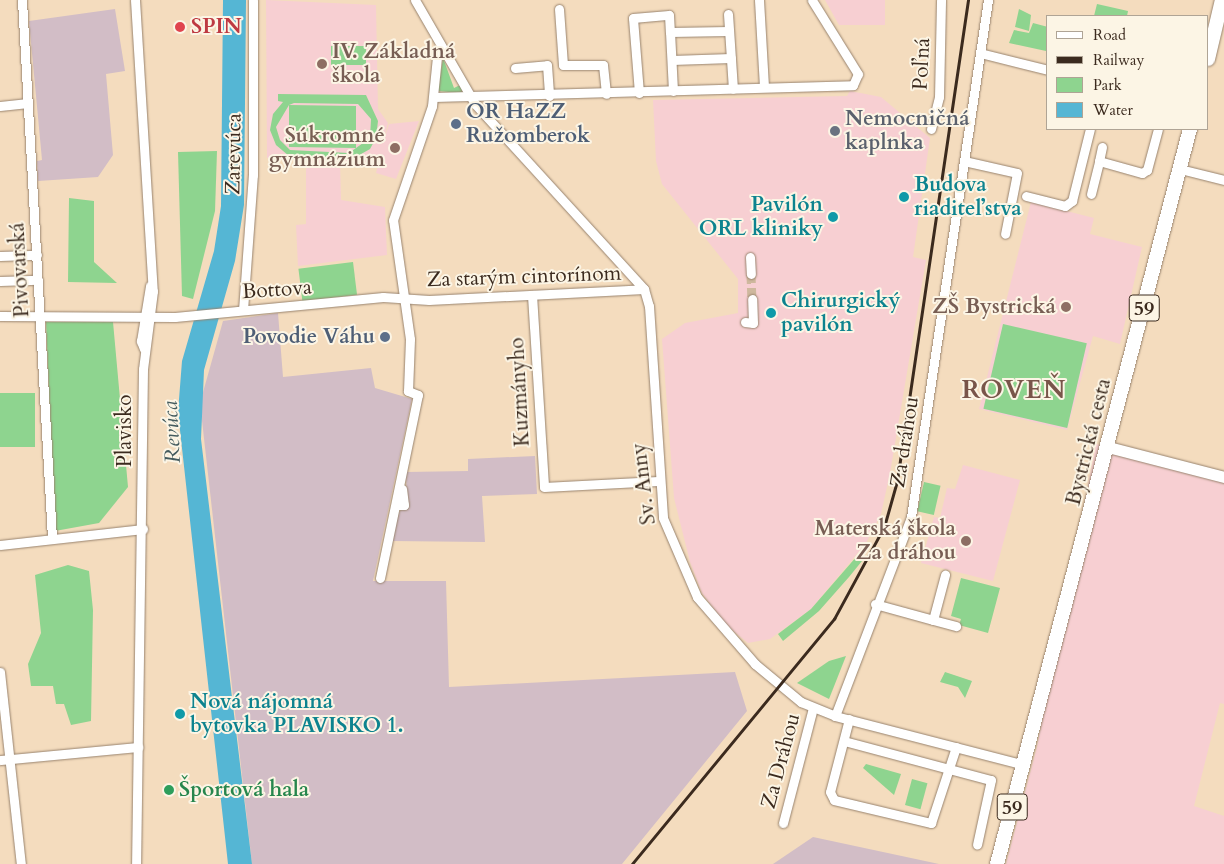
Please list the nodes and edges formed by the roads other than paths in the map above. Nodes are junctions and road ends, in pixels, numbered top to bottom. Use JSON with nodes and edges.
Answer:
{"nodes":[{"id":1,"x":22,"y":0,"type":"edge"},
{"id":2,"x":135,"y":0,"type":"edge"},
{"id":3,"x":253,"y":0,"type":"edge"},
{"id":4,"x":415,"y":0,"type":"edge"},
{"id":5,"x":812,"y":0,"type":"edge"},
{"id":6,"x":941,"y":0,"type":"edge"},
{"id":7,"x":988,"y":0,"type":"edge"},
{"id":8,"x":1222,"y":0,"type":"edge"},
{"id":9,"x":759,"y":3,"type":"edge"},
{"id":10,"x":559,"y":9,"type":"dead end"},
{"id":11,"x":728,"y":14,"type":"dead end"},
{"id":12,"x":729,"y":31,"type":"junction"},
{"id":13,"x":670,"y":32,"type":"junction"},
{"id":14,"x":443,"y":49,"type":"junction"},
{"id":15,"x":980,"y":53,"type":"junction"},
{"id":16,"x":1209,"y":55,"type":"edge"},
{"id":17,"x":731,"y":58,"type":"junction"},
{"id":18,"x":672,"y":60,"type":"junction"},
{"id":19,"x":514,"y":68,"type":"dead end"},
{"id":20,"x":1046,"y":70,"type":"edge"},
{"id":21,"x":764,"y":88,"type":"junction"},
{"id":22,"x":732,"y":89,"type":"junction"},
{"id":23,"x":673,"y":91,"type":"junction"},
{"id":24,"x":639,"y":93,"type":"junction"},
{"id":25,"x":606,"y":94,"type":"junction"},
{"id":26,"x":549,"y":96,"type":"junction"},
{"id":27,"x":434,"y":97,"type":"junction"},
{"id":28,"x":471,"y":97,"type":"junction"},
{"id":29,"x":28,"y":103,"type":"junction"},
{"id":30,"x":0,"y":106,"type":"edge"},
{"id":31,"x":931,"y":128,"type":"dead end"},
{"id":32,"x":1090,"y":130,"type":"edge"},
{"id":33,"x":1158,"y":130,"type":"edge"},
{"id":34,"x":1190,"y":130,"type":"edge"},
{"id":35,"x":1102,"y":147,"type":"dead end"},
{"id":36,"x":1099,"y":160,"type":"junction"},
{"id":37,"x":964,"y":161,"type":"junction"},
{"id":38,"x":1180,"y":169,"type":"junction"},
{"id":39,"x":1224,"y":180,"type":"edge"},
{"id":40,"x":1091,"y":194,"type":"dead end"},
{"id":41,"x":1028,"y":196,"type":"dead end"},
{"id":42,"x":1005,"y":234,"type":"dead end"},
{"id":43,"x":37,"y":255,"type":"junction"},
{"id":44,"x":0,"y":256,"type":"edge"},
{"id":45,"x":750,"y":257,"type":"dead end"},
{"id":46,"x":751,"y":274,"type":"tunnel mouth"},
{"id":47,"x":38,"y":280,"type":"junction"},
{"id":48,"x":0,"y":281,"type":"edge"},
{"id":49,"x":644,"y":289,"type":"junction"},
{"id":50,"x":532,"y":296,"type":"junction"},
{"id":51,"x":405,"y":298,"type":"junction"},
{"id":52,"x":752,"y":299,"type":"tunnel mouth"},
{"id":53,"x":244,"y":310,"type":"junction"},
{"id":54,"x":40,"y":314,"type":"junction"},
{"id":55,"x":0,"y":316,"type":"edge"},
{"id":56,"x":148,"y":317,"type":"junction"},
{"id":57,"x":745,"y":322,"type":"dead end"},
{"id":58,"x":1108,"y":447,"type":"junction"},
{"id":59,"x":1224,"y":477,"type":"edge"},
{"id":60,"x":658,"y":480,"type":"junction"},
{"id":61,"x":143,"y":529,"type":"junction"},
{"id":62,"x":52,"y":538,"type":"junction"},
{"id":63,"x":0,"y":545,"type":"edge"},
{"id":64,"x":945,"y":576,"type":"dead end"},
{"id":65,"x":380,"y":578,"type":"dead end"},
{"id":66,"x":875,"y":604,"type":"junction"},
{"id":67,"x":933,"y":620,"type":"junction"},
{"id":68,"x":956,"y":626,"type":"dead end"},
{"id":69,"x":0,"y":672,"type":"edge"},
{"id":70,"x":813,"y":708,"type":"junction"},
{"id":71,"x":834,"y":716,"type":"junction"},
{"id":72,"x":848,"y":719,"type":"junction"},
{"id":73,"x":844,"y":741,"type":"junction"},
{"id":74,"x":138,"y":747,"type":"junction"},
{"id":75,"x":956,"y":747,"type":"junction"},
{"id":76,"x":0,"y":760,"type":"edge"},
{"id":77,"x":10,"y":760,"type":"junction"},
{"id":78,"x":1024,"y":765,"type":"junction"},
{"id":79,"x":949,"y":769,"type":"junction"},
{"id":80,"x":783,"y":823,"type":"dead end"},
{"id":81,"x":977,"y":846,"type":"dead end"},
{"id":82,"x":21,"y":864,"type":"edge"},
{"id":83,"x":136,"y":864,"type":"edge"},
{"id":84,"x":997,"y":864,"type":"edge"}],
"edges":[{"from":1,"to":29,"type":"street","name":"Pivovarská"},
{"from":2,"to":56,"type":"street","name":"Plavisko"},
{"from":3,"to":53,"type":"street","name":"Zarevúca"},
{"from":4,"to":14,"type":"street"},
{"from":5,"to":21,"type":"street"},
{"from":6,"to":31,"type":"street","name":"Poľná"},
{"from":7,"to":15,"type":"street","name":"Za dráhou"},
{"from":8,"to":16,"type":"main road"},
{"from":9,"to":21,"type":"street"},
{"from":10,"to":25,"type":"street"},
{"from":11,"to":12,"type":"street"},
{"from":12,"to":13,"type":"street"},
{"from":12,"to":17,"type":"street"},
{"from":13,"to":18,"type":"street"},
{"from":13,"to":24,"type":"street"},
{"from":14,"to":27,"type":"street"},
{"from":14,"to":28,"type":"street"},
{"from":15,"to":20,"type":"street"},
{"from":15,"to":37,"type":"street","name":"Za dráhou"},
{"from":17,"to":18,"type":"street"},
{"from":17,"to":22,"type":"street"},
{"from":18,"to":23,"type":"street"},
{"from":19,"to":26,"type":"street"},
{"from":21,"to":22,"type":"street"},
{"from":22,"to":23,"type":"street"},
{"from":23,"to":24,"type":"street"},
{"from":24,"to":25,"type":"street"},
{"from":25,"to":26,"type":"street"},
{"from":26,"to":28,"type":"street"},
{"from":27,"to":28,"type":"street"},
{"from":27,"to":51,"type":"street"},
{"from":28,"to":49,"type":"street"},
{"from":29,"to":30,"type":"street"},
{"from":29,"to":43,"type":"street","name":"Pivovarská"},
{"from":32,"to":41,"type":"street"},
{"from":33,"to":36,"type":"street"},
{"from":34,"to":38,"type":"main road","name":"Bystrická cesta","number":"59"},
{"from":35,"to":36,"type":"street"},
{"from":36,"to":40,"type":"street"},
{"from":37,"to":42,"type":"street"},
{"from":37,"to":66,"type":"street","name":"Za dráhou"},
{"from":38,"to":39,"type":"street"},
{"from":38,"to":58,"type":"main road","name":"Bystrická cesta","number":"59"},
{"from":43,"to":44,"type":"street"},
{"from":43,"to":47,"type":"street","name":"Pivovarská"},
{"from":45,"to":46,"type":"street"},
{"from":47,"to":48,"type":"street"},
{"from":47,"to":54,"type":"street","name":"Pivovarská"},
{"from":49,"to":50,"type":"street","name":"Za starým cintorínom"},
{"from":49,"to":60,"type":"street","name":"Sv. Anny"},
{"from":50,"to":51,"type":"street","name":"Za starým cintorínom"},
{"from":50,"to":60,"type":"street","name":"Kuzmányho"},
{"from":51,"to":53,"type":"street","name":"Bottova"},
{"from":51,"to":65,"type":"street"},
{"from":52,"to":57,"type":"street"},
{"from":53,"to":56,"type":"street","name":"Bottova"},
{"from":54,"to":55,"type":"street","name":"Bottova"},
{"from":54,"to":56,"type":"street","name":"Bottova"},
{"from":54,"to":62,"type":"street","name":"Pivovarská"},
{"from":56,"to":61,"type":"street","name":"Plavisko"},
{"from":58,"to":59,"type":"street"},
{"from":58,"to":78,"type":"main road","name":"Bystrická cesta","number":"59"},
{"from":60,"to":70,"type":"street","name":"Sv. Anny"},
{"from":61,"to":62,"type":"street"},
{"from":61,"to":74,"type":"street","name":"Plavisko"},
{"from":62,"to":63,"type":"street"},
{"from":64,"to":67,"type":"street"},
{"from":66,"to":67,"type":"street"},
{"from":66,"to":71,"type":"street","name":"Za dráhou"},
{"from":67,"to":68,"type":"street"},
{"from":69,"to":77,"type":"street"},
{"from":70,"to":71,"type":"street"},
{"from":70,"to":80,"type":"street","name":"Za Dráhou"},
{"from":71,"to":72,"type":"street"},
{"from":72,"to":73,"type":"street"},
{"from":72,"to":75,"type":"street"},
{"from":73,"to":79,"type":"street"},
{"from":73,"to":79,"type":"street"},
{"from":74,"to":77,"type":"street"},
{"from":74,"to":83,"type":"street","name":"Plavisko"},
{"from":75,"to":78,"type":"street"},
{"from":75,"to":79,"type":"street"},
{"from":76,"to":77,"type":"street"},
{"from":77,"to":82,"type":"street"},
{"from":78,"to":84,"type":"main road","name":"Bystrická cesta","number":"59"},
{"from":79,"to":81,"type":"street"}]}
